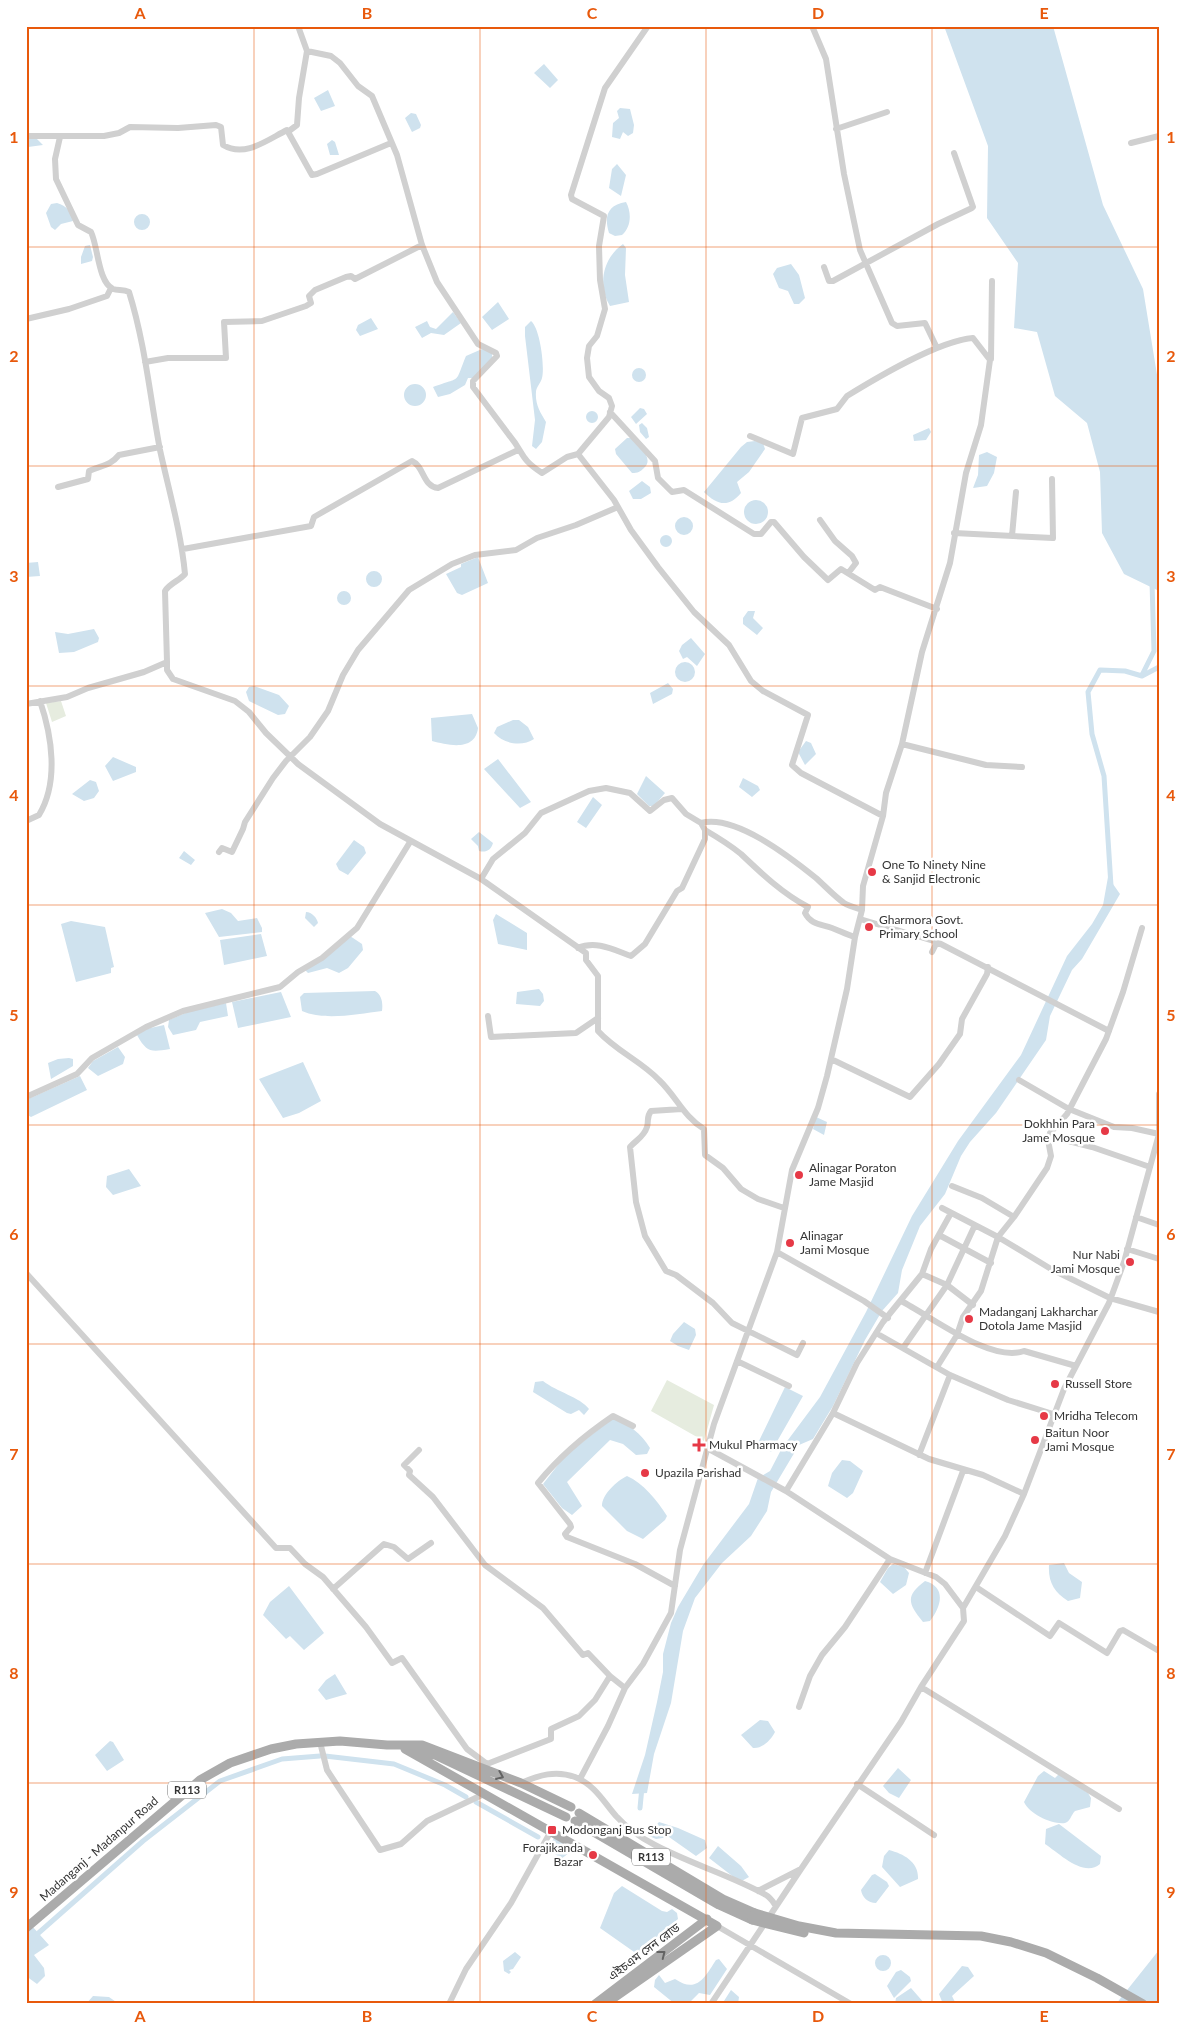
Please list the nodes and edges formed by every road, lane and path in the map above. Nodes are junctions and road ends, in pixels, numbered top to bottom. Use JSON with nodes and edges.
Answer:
{"nodes":[{"id":1,"x":298,"y":26,"type":"edge"},
{"id":2,"x":648,"y":26,"type":"edge"},
{"id":3,"x":812,"y":26,"type":"edge"},
{"id":4,"x":308,"y":51,"type":"junction"},
{"id":5,"x":887,"y":112,"type":"dead end"},
{"id":6,"x":836,"y":129,"type":"junction"},
{"id":7,"x":289,"y":131,"type":"junction"},
{"id":8,"x":26,"y":136,"type":"edge"},
{"id":9,"x":1159,"y":136,"type":"edge"},
{"id":10,"x":60,"y":137,"type":"junction"},
{"id":11,"x":391,"y":143,"type":"junction"},
{"id":12,"x":1131,"y":143,"type":"dead end"},
{"id":13,"x":954,"y":153,"type":"dead end"},
{"id":14,"x":422,"y":245,"type":"junction"},
{"id":15,"x":865,"y":264,"type":"junction"},
{"id":16,"x":824,"y":267,"type":"dead end"},
{"id":17,"x":992,"y":281,"type":"dead end"},
{"id":18,"x":111,"y":288,"type":"junction"},
{"id":19,"x":26,"y":319,"type":"edge"},
{"id":20,"x":937,"y":348,"type":"junction"},
{"id":21,"x":990,"y":360,"type":"junction"},
{"id":22,"x":145,"y":362,"type":"junction"},
{"id":23,"x":610,"y":412,"type":"junction"},
{"id":24,"x":750,"y":436,"type":"dead end"},
{"id":25,"x":160,"y":447,"type":"junction"},
{"id":26,"x":518,"y":450,"type":"junction"},
{"id":27,"x":578,"y":454,"type":"junction"},
{"id":28,"x":1052,"y":478,"type":"dead end"},
{"id":29,"x":58,"y":487,"type":"dead end"},
{"id":30,"x":1016,"y":492,"type":"dead end"},
{"id":31,"x":618,"y":506,"type":"junction"},
{"id":32,"x":820,"y":520,"type":"dead end"},
{"id":33,"x":954,"y":533,"type":"junction"},
{"id":34,"x":1012,"y":536,"type":"junction"},
{"id":35,"x":183,"y":549,"type":"junction"},
{"id":36,"x":849,"y":572,"type":"junction"},
{"id":37,"x":936,"y":609,"type":"junction"},
{"id":38,"x":168,"y":662,"type":"junction"},
{"id":39,"x":40,"y":701,"type":"junction"},
{"id":40,"x":26,"y":704,"type":"edge"},
{"id":41,"x":902,"y":744,"type":"junction"},
{"id":42,"x":290,"y":757,"type":"junction"},
{"id":43,"x":1022,"y":767,"type":"dead end"},
{"id":44,"x":882,"y":816,"type":"junction"},
{"id":45,"x":26,"y":821,"type":"edge"},
{"id":46,"x":703,"y":826,"type":"junction"},
{"id":47,"x":410,"y":842,"type":"junction"},
{"id":48,"x":219,"y":852,"type":"dead end"},
{"id":49,"x":480,"y":879,"type":"junction"},
{"id":50,"x":862,"y":910,"type":"junction"},
{"id":51,"x":860,"y":919,"type":"junction"},
{"id":52,"x":1142,"y":928,"type":"dead end"},
{"id":53,"x":855,"y":937,"type":"junction"},
{"id":54,"x":937,"y":942,"type":"junction"},
{"id":55,"x":578,"y":948,"type":"junction"},
{"id":56,"x":932,"y":952,"type":"dead end"},
{"id":57,"x":988,"y":967,"type":"junction"},
{"id":58,"x":488,"y":1016,"type":"dead end"},
{"id":59,"x":598,"y":1018,"type":"junction"},
{"id":60,"x":1108,"y":1031,"type":"junction"},
{"id":61,"x":831,"y":1059,"type":"junction"},
{"id":62,"x":1019,"y":1080,"type":"dead end"},
{"id":63,"x":1159,"y":1094,"type":"edge"},
{"id":64,"x":26,"y":1097,"type":"edge"},
{"id":65,"x":682,"y":1109,"type":"junction"},
{"id":66,"x":1069,"y":1109,"type":"junction"},
{"id":67,"x":1158,"y":1130,"type":"edge"},
{"id":68,"x":1049,"y":1136,"type":"junction"},
{"id":69,"x":1150,"y":1167,"type":"junction"},
{"id":70,"x":952,"y":1186,"type":"dead end"},
{"id":71,"x":784,"y":1208,"type":"junction"},
{"id":72,"x":942,"y":1208,"type":"dead end"},
{"id":73,"x":951,"y":1213,"type":"junction"},
{"id":74,"x":1014,"y":1217,"type":"junction"},
{"id":75,"x":1136,"y":1217,"type":"junction"},
{"id":76,"x":1159,"y":1225,"type":"edge"},
{"id":77,"x":975,"y":1226,"type":"junction"},
{"id":78,"x":939,"y":1235,"type":"junction"},
{"id":79,"x":998,"y":1237,"type":"junction"},
{"id":80,"x":966,"y":1249,"type":"junction"},
{"id":81,"x":1127,"y":1249,"type":"junction"},
{"id":82,"x":777,"y":1252,"type":"junction"},
{"id":83,"x":1159,"y":1259,"type":"edge"},
{"id":84,"x":991,"y":1263,"type":"junction"},
{"id":85,"x":26,"y":1273,"type":"edge"},
{"id":86,"x":922,"y":1274,"type":"junction"},
{"id":87,"x":947,"y":1285,"type":"junction"},
{"id":88,"x":1110,"y":1298,"type":"junction"},
{"id":89,"x":901,"y":1301,"type":"junction"},
{"id":90,"x":973,"y":1305,"type":"junction"},
{"id":91,"x":1159,"y":1312,"type":"edge"},
{"id":92,"x":927,"y":1315,"type":"junction"},
{"id":93,"x":886,"y":1317,"type":"junction"},
{"id":94,"x":747,"y":1332,"type":"junction"},
{"id":95,"x":876,"y":1333,"type":"junction"},
{"id":96,"x":957,"y":1335,"type":"junction"},
{"id":97,"x":803,"y":1343,"type":"dead end"},
{"id":98,"x":903,"y":1348,"type":"junction"},
{"id":99,"x":737,"y":1362,"type":"junction"},
{"id":100,"x":1076,"y":1366,"type":"junction"},
{"id":101,"x":937,"y":1367,"type":"junction"},
{"id":102,"x":950,"y":1375,"type":"junction"},
{"id":103,"x":789,"y":1386,"type":"dead end"},
{"id":104,"x":833,"y":1413,"type":"junction"},
{"id":105,"x":1053,"y":1414,"type":"junction"},
{"id":106,"x":633,"y":1426,"type":"dead end"},
{"id":107,"x":707,"y":1448,"type":"junction"},
{"id":108,"x":419,"y":1450,"type":"dead end"},
{"id":109,"x":918,"y":1455,"type":"junction"},
{"id":110,"x":963,"y":1471,"type":"junction"},
{"id":111,"x":786,"y":1491,"type":"junction"},
{"id":112,"x":1024,"y":1494,"type":"junction"},
{"id":113,"x":431,"y":1543,"type":"dead end"},
{"id":114,"x":890,"y":1559,"type":"junction"},
{"id":115,"x":925,"y":1573,"type":"junction"},
{"id":116,"x":675,"y":1586,"type":"junction"},
{"id":117,"x":976,"y":1587,"type":"junction"},
{"id":118,"x":333,"y":1589,"type":"junction"},
{"id":119,"x":963,"y":1608,"type":"junction"},
{"id":120,"x":1159,"y":1651,"type":"edge"},
{"id":121,"x":610,"y":1676,"type":"junction"},
{"id":122,"x":920,"y":1687,"type":"junction"},
{"id":123,"x":625,"y":1688,"type":"junction"},
{"id":124,"x":800,"y":1707,"type":"dead end"},
{"id":125,"x":320,"y":1742,"type":"junction"},
{"id":126,"x":387,"y":1745,"type":"junction"},
{"id":127,"x":404,"y":1750,"type":"junction"},
{"id":128,"x":580,"y":1779,"type":"junction"},
{"id":129,"x":521,"y":1783,"type":"junction"},
{"id":130,"x":857,"y":1784,"type":"junction"},
{"id":131,"x":484,"y":1794,"type":"junction"},
{"id":132,"x":571,"y":1807,"type":"dead end"},
{"id":133,"x":1119,"y":1809,"type":"dead end"},
{"id":134,"x":566,"y":1817,"type":"dead end"},
{"id":135,"x":577,"y":1817,"type":"dead end"},
{"id":136,"x":551,"y":1831,"type":"junction"},
{"id":137,"x":934,"y":1835,"type":"dead end"},
{"id":138,"x":801,"y":1869,"type":"junction"},
{"id":139,"x":758,"y":1891,"type":"junction"},
{"id":140,"x":776,"y":1906,"type":"junction"},
{"id":141,"x":754,"y":1916,"type":"junction"},
{"id":142,"x":707,"y":1919,"type":"junction"},
{"id":143,"x":28,"y":1924,"type":"edge"},
{"id":144,"x":717,"y":1926,"type":"junction"},
{"id":145,"x":750,"y":1946,"type":"junction"},
{"id":146,"x":449,"y":2004,"type":"edge"},
{"id":147,"x":595,"y":2004,"type":"edge"},
{"id":148,"x":605,"y":2004,"type":"edge"},
{"id":149,"x":712,"y":2004,"type":"edge"},
{"id":150,"x":851,"y":2004,"type":"edge"},
{"id":151,"x":1130,"y":2004,"type":"edge"},
{"id":152,"x":1143,"y":2004,"type":"edge"}],
"edges":[{"from":1,"to":4,"type":"street"},
{"from":2,"to":23,"type":"street"},
{"from":3,"to":6,"type":"street"},
{"from":4,"to":7,"type":"street"},
{"from":4,"to":11,"type":"street"},
{"from":5,"to":6,"type":"street"},
{"from":6,"to":15,"type":"street"},
{"from":7,"to":10,"type":"street"},
{"from":7,"to":11,"type":"street"},
{"from":8,"to":10,"type":"street"},
{"from":9,"to":12,"type":"street"},
{"from":10,"to":18,"type":"street"},
{"from":11,"to":14,"type":"street"},
{"from":13,"to":15,"type":"street"},
{"from":14,"to":22,"type":"street"},
{"from":14,"to":26,"type":"street"},
{"from":15,"to":16,"type":"street"},
{"from":15,"to":20,"type":"street"},
{"from":17,"to":21,"type":"street"},
{"from":18,"to":19,"type":"street"},
{"from":18,"to":22,"type":"street"},
{"from":20,"to":21,"type":"street"},
{"from":20,"to":24,"type":"street"},
{"from":21,"to":33,"type":"street"},
{"from":22,"to":25,"type":"street"},
{"from":23,"to":27,"type":"street"},
{"from":23,"to":36,"type":"street"},
{"from":25,"to":29,"type":"street"},
{"from":25,"to":35,"type":"street"},
{"from":26,"to":27,"type":"street"},
{"from":26,"to":35,"type":"street"},
{"from":27,"to":31,"type":"street"},
{"from":28,"to":34,"type":"street"},
{"from":30,"to":34,"type":"street"},
{"from":31,"to":42,"type":"street"},
{"from":31,"to":44,"type":"street"},
{"from":32,"to":36,"type":"street"},
{"from":33,"to":34,"type":"street"},
{"from":33,"to":37,"type":"street"},
{"from":35,"to":38,"type":"street"},
{"from":36,"to":37,"type":"street"},
{"from":37,"to":41,"type":"street"},
{"from":38,"to":39,"type":"street"},
{"from":38,"to":42,"type":"street"},
{"from":39,"to":40,"type":"street"},
{"from":39,"to":45,"type":"street"},
{"from":41,"to":43,"type":"street"},
{"from":41,"to":44,"type":"street"},
{"from":42,"to":47,"type":"street"},
{"from":42,"to":48,"type":"street"},
{"from":44,"to":50,"type":"street"},
{"from":46,"to":49,"type":"street"},
{"from":46,"to":50,"type":"street"},
{"from":46,"to":53,"type":"street"},
{"from":46,"to":55,"type":"street"},
{"from":47,"to":49,"type":"street"},
{"from":47,"to":64,"type":"street"},
{"from":49,"to":55,"type":"street"},
{"from":50,"to":51,"type":"street"},
{"from":51,"to":53,"type":"street"},
{"from":51,"to":54,"type":"street"},
{"from":52,"to":60,"type":"street"},
{"from":53,"to":61,"type":"street"},
{"from":54,"to":56,"type":"street"},
{"from":54,"to":57,"type":"street"},
{"from":55,"to":59,"type":"street"},
{"from":57,"to":60,"type":"street"},
{"from":57,"to":61,"type":"street"},
{"from":58,"to":59,"type":"street"},
{"from":59,"to":65,"type":"street"},
{"from":60,"to":66,"type":"street"},
{"from":61,"to":71,"type":"street"},
{"from":62,"to":66,"type":"street"},
{"from":63,"to":67,"type":"street"},
{"from":65,"to":71,"type":"street"},
{"from":65,"to":94,"type":"street"},
{"from":66,"to":67,"type":"street"},
{"from":66,"to":68,"type":"street"},
{"from":67,"to":69,"type":"street"},
{"from":68,"to":69,"type":"street"},
{"from":68,"to":74,"type":"street"},
{"from":69,"to":75,"type":"street"},
{"from":70,"to":74,"type":"street"},
{"from":71,"to":82,"type":"street"},
{"from":72,"to":73,"type":"street"},
{"from":73,"to":77,"type":"street"},
{"from":73,"to":78,"type":"street"},
{"from":74,"to":79,"type":"street"},
{"from":75,"to":76,"type":"street"},
{"from":75,"to":81,"type":"street"},
{"from":77,"to":79,"type":"street"},
{"from":77,"to":80,"type":"street"},
{"from":78,"to":80,"type":"street"},
{"from":78,"to":86,"type":"street"},
{"from":79,"to":84,"type":"street"},
{"from":79,"to":88,"type":"street"},
{"from":80,"to":84,"type":"street"},
{"from":80,"to":87,"type":"street"},
{"from":81,"to":83,"type":"street"},
{"from":81,"to":88,"type":"street"},
{"from":82,"to":93,"type":"street"},
{"from":82,"to":94,"type":"street"},
{"from":84,"to":90,"type":"street"},
{"from":85,"to":118,"type":"street"},
{"from":86,"to":87,"type":"street"},
{"from":86,"to":89,"type":"street"},
{"from":87,"to":90,"type":"street"},
{"from":87,"to":92,"type":"street"},
{"from":88,"to":91,"type":"street"},
{"from":88,"to":100,"type":"street"},
{"from":89,"to":92,"type":"street"},
{"from":89,"to":93,"type":"street"},
{"from":90,"to":96,"type":"street"},
{"from":92,"to":96,"type":"street"},
{"from":92,"to":98,"type":"street"},
{"from":93,"to":95,"type":"street"},
{"from":94,"to":97,"type":"street"},
{"from":94,"to":99,"type":"street"},
{"from":95,"to":98,"type":"street"},
{"from":95,"to":104,"type":"street"},
{"from":96,"to":100,"type":"street"},
{"from":96,"to":101,"type":"street"},
{"from":98,"to":101,"type":"street"},
{"from":99,"to":103,"type":"street"},
{"from":99,"to":107,"type":"street"},
{"from":100,"to":105,"type":"street"},
{"from":101,"to":102,"type":"street"},
{"from":102,"to":105,"type":"street"},
{"from":102,"to":109,"type":"street"},
{"from":104,"to":109,"type":"street"},
{"from":104,"to":111,"type":"street"},
{"from":105,"to":112,"type":"street"},
{"from":106,"to":116,"type":"street"},
{"from":107,"to":111,"type":"street"},
{"from":107,"to":116,"type":"street"},
{"from":108,"to":121,"type":"street"},
{"from":109,"to":110,"type":"street"},
{"from":110,"to":112,"type":"street"},
{"from":110,"to":115,"type":"street"},
{"from":111,"to":114,"type":"street"},
{"from":112,"to":117,"type":"street"},
{"from":113,"to":118,"type":"street"},
{"from":114,"to":115,"type":"street"},
{"from":114,"to":124,"type":"street"},
{"from":115,"to":119,"type":"street"},
{"from":116,"to":123,"type":"street"},
{"from":117,"to":119,"type":"street"},
{"from":117,"to":120,"type":"street"},
{"from":118,"to":121,"type":"street"},
{"from":119,"to":122,"type":"street"},
{"from":121,"to":123,"type":"street"},
{"from":122,"to":130,"type":"street"},
{"from":122,"to":133,"type":"street"},
{"from":123,"to":128,"type":"street"},
{"from":125,"to":126,"type":"main road","name":"Madanganj - Madanpur Road","number":"R113"},
{"from":125,"to":131,"type":"street"},
{"from":125,"to":143,"type":"main road","name":"Madanganj - Madanpur Road","number":"R113"},
{"from":126,"to":127,"type":"main road","name":"Madanganj - Madanpur Road","number":"R113"},
{"from":126,"to":129,"type":"main road","name":"Madanganj - Madanpur Road","number":"R113","one_way":true},
{"from":127,"to":131,"type":"main road"},
{"from":127,"to":134,"type":"main road","name":"Madanganj - Madanpur Road","number":"R113"},
{"from":128,"to":129,"type":"street"},
{"from":128,"to":139,"type":"street"},
{"from":129,"to":132,"type":"main road","name":"Madanganj - Madanpur Road","number":"R113"},
{"from":130,"to":137,"type":"street"},
{"from":130,"to":138,"type":"street"},
{"from":131,"to":136,"type":"main road"},
{"from":135,"to":141,"type":"main road","number":"R113"},
{"from":136,"to":142,"type":"main road"},
{"from":136,"to":146,"type":"street"},
{"from":138,"to":139,"type":"street"},
{"from":138,"to":140,"type":"street"},
{"from":139,"to":140,"type":"street"},
{"from":140,"to":145,"type":"street"},
{"from":141,"to":151,"type":"main road","bridge":true},
{"from":141,"to":152,"type":"main road","bridge":true},
{"from":142,"to":144,"type":"main road"},
{"from":147,"to":142,"type":"main road","name":"এইচএম সেন রোড","one_way":true},
{"from":144,"to":145,"type":"street"},
{"from":144,"to":148,"type":"main road","name":"এইচএম সেন রোড"},
{"from":145,"to":149,"type":"street"},
{"from":145,"to":150,"type":"street"}]}
